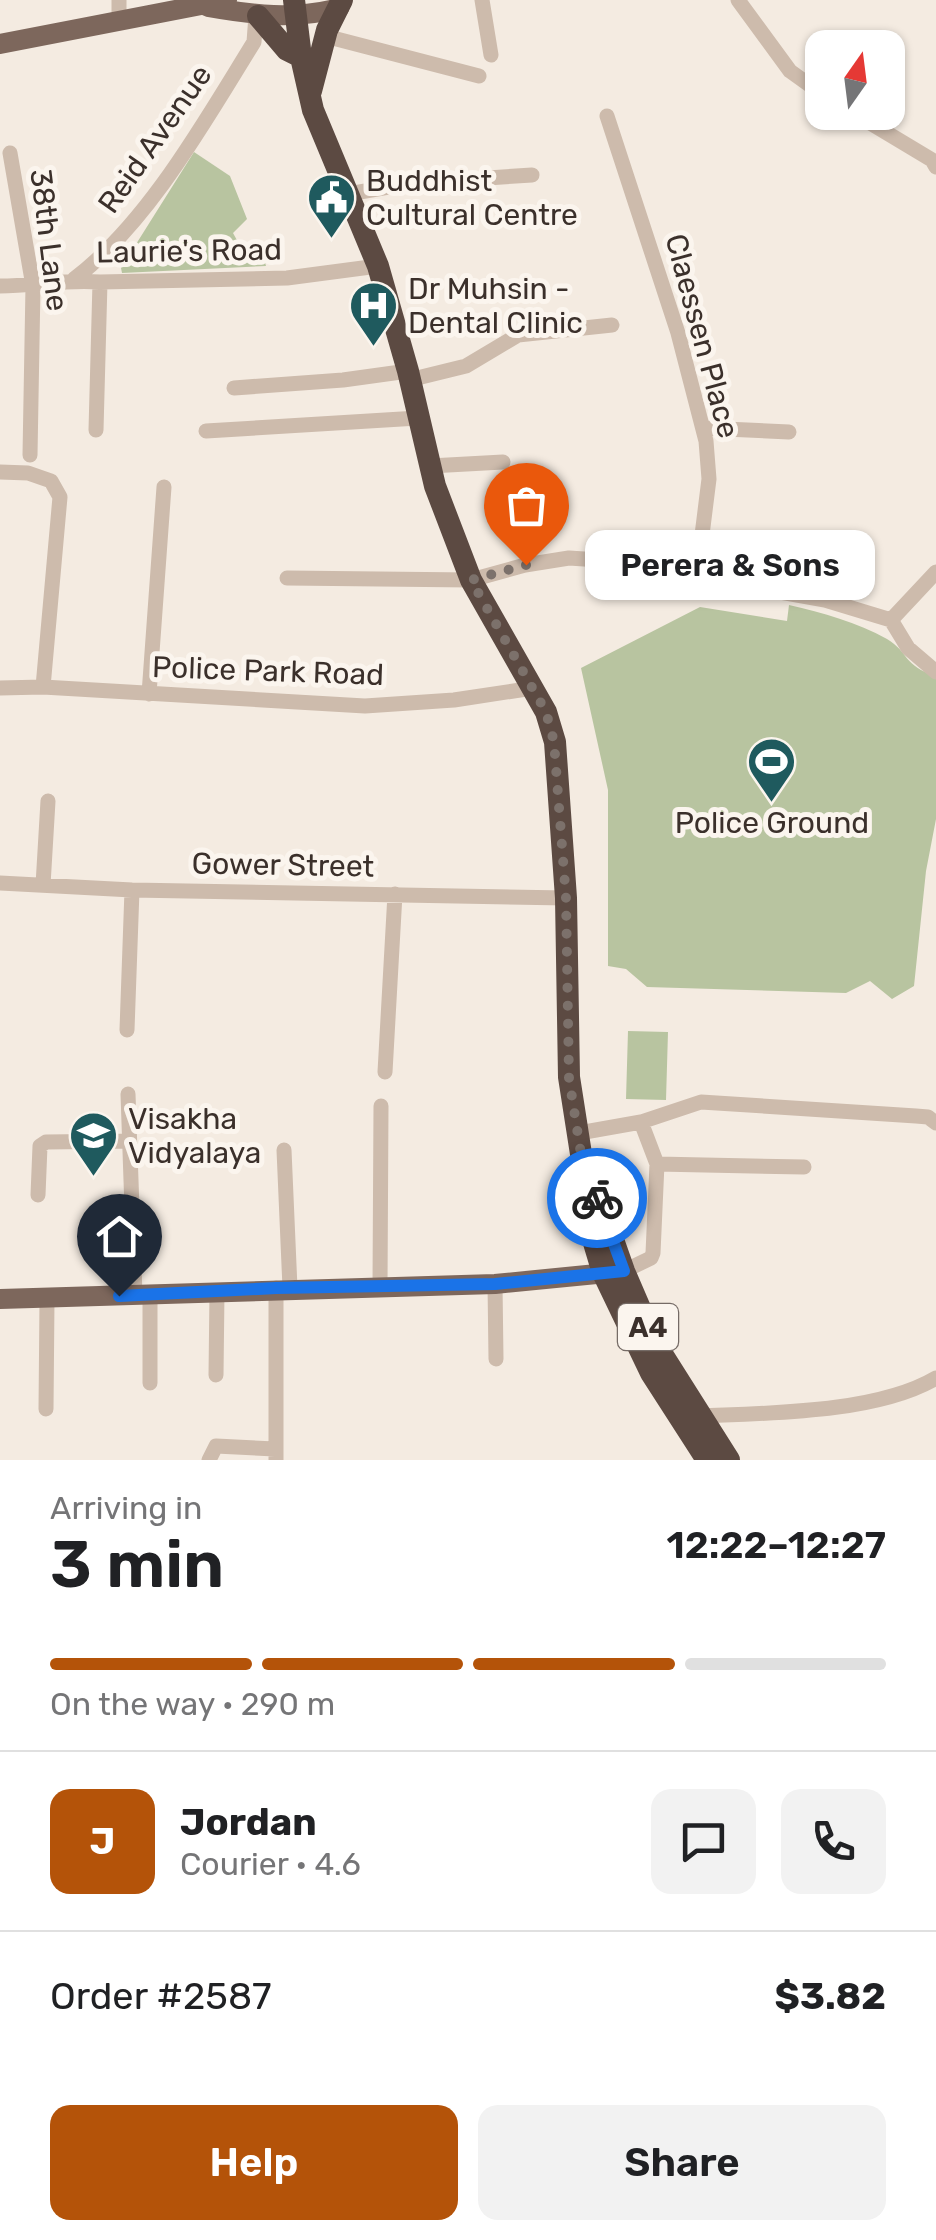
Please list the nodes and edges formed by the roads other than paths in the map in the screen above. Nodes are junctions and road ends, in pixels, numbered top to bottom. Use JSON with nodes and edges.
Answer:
{"nodes":[{"id":1,"x":118,"y":0,"type":"edge"},
{"id":2,"x":227,"y":0,"type":"edge"},
{"id":3,"x":482,"y":0,"type":"edge"},
{"id":4,"x":738,"y":0,"type":"edge"},
{"id":5,"x":341,"y":4,"type":"edge"},
{"id":6,"x":206,"y":6,"type":"junction"},
{"id":7,"x":294,"y":7,"type":"edge"},
{"id":8,"x":257,"y":16,"type":"junction"},
{"id":9,"x":119,"y":22,"type":"junction"},
{"id":10,"x":325,"y":36,"type":"junction"},
{"id":11,"x":0,"y":44,"type":"edge"},
{"id":12,"x":492,"y":55,"type":"dead end"},
{"id":13,"x":302,"y":57,"type":"junction"},
{"id":14,"x":479,"y":76,"type":"dead end"},
{"id":15,"x":805,"y":82,"type":"edge"},
{"id":16,"x":310,"y":95,"type":"junction"},
{"id":17,"x":607,"y":116,"type":"dead end"},
{"id":18,"x":882,"y":130,"type":"edge"},
{"id":19,"x":10,"y":154,"type":"dead end"},
{"id":20,"x":936,"y":167,"type":"edge"},
{"id":21,"x":532,"y":174,"type":"dead end"},
{"id":22,"x":348,"y":194,"type":"junction"},
{"id":23,"x":378,"y":266,"type":"junction"},
{"id":24,"x":74,"y":279,"type":"junction"},
{"id":25,"x":100,"y":282,"type":"junction"},
{"id":26,"x":0,"y":286,"type":"edge"},
{"id":27,"x":33,"y":286,"type":"junction"},
{"id":28,"x":612,"y":326,"type":"dead end"},
{"id":29,"x":409,"y":376,"type":"junction"},
{"id":30,"x":234,"y":388,"type":"dead end"},
{"id":31,"x":418,"y":418,"type":"junction"},
{"id":32,"x":703,"y":428,"type":"junction"},
{"id":33,"x":96,"y":430,"type":"dead end"},
{"id":34,"x":206,"y":431,"type":"dead end"},
{"id":35,"x":789,"y":432,"type":"dead end"},
{"id":36,"x":30,"y":454,"type":"dead end"},
{"id":37,"x":503,"y":462,"type":"dead end"},
{"id":38,"x":430,"y":466,"type":"junction"},
{"id":39,"x":0,"y":472,"type":"edge"},
{"id":40,"x":164,"y":487,"type":"dead end"},
{"id":41,"x":936,"y":572,"type":"edge"},
{"id":42,"x":698,"y":575,"type":"junction"},
{"id":43,"x":286,"y":578,"type":"dead end"},
{"id":44,"x":471,"y":580,"type":"junction"},
{"id":45,"x":891,"y":620,"type":"junction"},
{"id":46,"x":936,"y":672,"type":"edge"},
{"id":47,"x":42,"y":687,"type":"junction"},
{"id":48,"x":0,"y":688,"type":"edge"},
{"id":49,"x":532,"y":688,"type":"junction"},
{"id":50,"x":149,"y":694,"type":"junction"},
{"id":51,"x":48,"y":801,"type":"dead end"},
{"id":52,"x":0,"y":883,"type":"edge"},
{"id":53,"x":43,"y":885,"type":"junction"},
{"id":54,"x":132,"y":890,"type":"junction"},
{"id":55,"x":395,"y":894,"type":"junction"},
{"id":56,"x":566,"y":898,"type":"junction"},
{"id":57,"x":128,"y":1030,"type":"dead end"},
{"id":58,"x":385,"y":1072,"type":"dead end"},
{"id":59,"x":128,"y":1094,"type":"dead end"},
{"id":60,"x":381,"y":1106,"type":"dead end"},
{"id":61,"x":641,"y":1122,"type":"junction"},
{"id":62,"x":936,"y":1124,"type":"edge"},
{"id":63,"x":579,"y":1133,"type":"junction"},
{"id":64,"x":129,"y":1142,"type":"junction"},
{"id":65,"x":284,"y":1150,"type":"dead end"},
{"id":66,"x":657,"y":1164,"type":"junction"},
{"id":67,"x":804,"y":1167,"type":"dead end"},
{"id":68,"x":38,"y":1196,"type":"dead end"},
{"id":69,"x":613,"y":1272,"type":"junction"},
{"id":70,"x":495,"y":1284,"type":"junction"},
{"id":71,"x":380,"y":1286,"type":"junction"},
{"id":72,"x":283,"y":1288,"type":"junction"},
{"id":73,"x":217,"y":1292,"type":"junction"},
{"id":74,"x":143,"y":1295,"type":"junction"},
{"id":75,"x":0,"y":1299,"type":"edge"},
{"id":76,"x":48,"y":1300,"type":"junction"},
{"id":77,"x":496,"y":1359,"type":"dead end"},
{"id":78,"x":216,"y":1375,"type":"dead end"},
{"id":79,"x":936,"y":1378,"type":"edge"},
{"id":80,"x":150,"y":1383,"type":"dead end"},
{"id":81,"x":46,"y":1409,"type":"dead end"},
{"id":82,"x":701,"y":1416,"type":"junction"},
{"id":83,"x":275,"y":1455,"type":"edge"},
{"id":84,"x":702,"y":1459,"type":"edge"},
{"id":85,"x":208,"y":1460,"type":"edge"},
{"id":86,"x":729,"y":1460,"type":"edge"}],
"edges":[{"from":1,"to":9,"type":"street"},
{"from":2,"to":6,"type":"main road"},
{"from":3,"to":12,"type":"street"},
{"from":4,"to":15,"type":"street"},
{"from":5,"to":7,"type":"main road"},
{"from":5,"to":10,"type":"highway"},
{"from":6,"to":8,"type":"main road"},
{"from":6,"to":9,"type":"main road"},
{"from":7,"to":8,"type":"main road"},
{"from":7,"to":13,"type":"highway","number":"A4"},
{"from":8,"to":13,"type":"highway"},
{"from":8,"to":24,"type":"street","name":"Reid Avenue"},
{"from":9,"to":11,"type":"main road"},
{"from":10,"to":14,"type":"street"},
{"from":10,"to":16,"type":"highway"},
{"from":13,"to":16,"type":"highway","number":"A4"},
{"from":16,"to":22,"type":"highway","number":"A4"},
{"from":17,"to":32,"type":"street","name":"Claessen Place"},
{"from":18,"to":20,"type":"street"},
{"from":19,"to":27,"type":"street","name":"38th Lane"},
{"from":21,"to":22,"type":"street"},
{"from":22,"to":23,"type":"highway","number":"A4"},
{"from":23,"to":25,"type":"street","name":"Laurie's Road"},
{"from":23,"to":29,"type":"highway","number":"A4"},
{"from":24,"to":25,"type":"street","name":"Laurie's Road"},
{"from":24,"to":27,"type":"street","name":"Laurie's Road"},
{"from":25,"to":33,"type":"street"},
{"from":26,"to":27,"type":"street","name":"Laurie's Road"},
{"from":27,"to":36,"type":"street","name":"38th Lane"},
{"from":28,"to":29,"type":"street"},
{"from":29,"to":30,"type":"street"},
{"from":29,"to":31,"type":"highway","number":"A4"},
{"from":31,"to":34,"type":"street"},
{"from":31,"to":38,"type":"highway","number":"A4"},
{"from":32,"to":35,"type":"street"},
{"from":32,"to":42,"type":"street","name":"Claessen Place"},
{"from":37,"to":38,"type":"street"},
{"from":38,"to":44,"type":"highway","number":"A4"},
{"from":39,"to":47,"type":"street"},
{"from":40,"to":50,"type":"street"},
{"from":41,"to":45,"type":"street"},
{"from":42,"to":44,"type":"street"},
{"from":42,"to":45,"type":"street"},
{"from":43,"to":44,"type":"street"},
{"from":44,"to":49,"type":"highway","number":"A4"},
{"from":45,"to":46,"type":"street"},
{"from":47,"to":48,"type":"street","name":"Police Park Road"},
{"from":47,"to":50,"type":"street","name":"Police Park Road"},
{"from":49,"to":50,"type":"street","name":"Police Park Road"},
{"from":49,"to":56,"type":"highway","number":"A4"},
{"from":51,"to":53,"type":"street"},
{"from":52,"to":53,"type":"street","name":"Gower Street"},
{"from":53,"to":54,"type":"street","name":"Gower Street"},
{"from":54,"to":55,"type":"street","name":"Gower Street"},
{"from":54,"to":57,"type":"street"},
{"from":55,"to":56,"type":"street","name":"Gower Street"},
{"from":55,"to":58,"type":"street"},
{"from":56,"to":63,"type":"highway","number":"A4"},
{"from":59,"to":64,"type":"street"},
{"from":60,"to":71,"type":"street"},
{"from":61,"to":62,"type":"street"},
{"from":61,"to":63,"type":"street"},
{"from":61,"to":66,"type":"street"},
{"from":63,"to":69,"type":"highway","number":"A4"},
{"from":64,"to":68,"type":"street"},
{"from":64,"to":74,"type":"street"},
{"from":65,"to":72,"type":"street"},
{"from":66,"to":67,"type":"street"},
{"from":66,"to":69,"type":"street"},
{"from":69,"to":70,"type":"main road"},
{"from":69,"to":82,"type":"highway","number":"A4"},
{"from":69,"to":84,"type":"highway","number":"A4"},
{"from":70,"to":71,"type":"main road"},
{"from":70,"to":77,"type":"street"},
{"from":71,"to":72,"type":"main road"},
{"from":72,"to":73,"type":"main road"},
{"from":72,"to":83,"type":"street"},
{"from":73,"to":74,"type":"main road"},
{"from":73,"to":78,"type":"street"},
{"from":74,"to":76,"type":"main road"},
{"from":74,"to":80,"type":"street"},
{"from":75,"to":76,"type":"main road"},
{"from":76,"to":81,"type":"street"},
{"from":79,"to":82,"type":"street"},
{"from":82,"to":86,"type":"highway","number":"A4"},
{"from":83,"to":85,"type":"street"}]}
